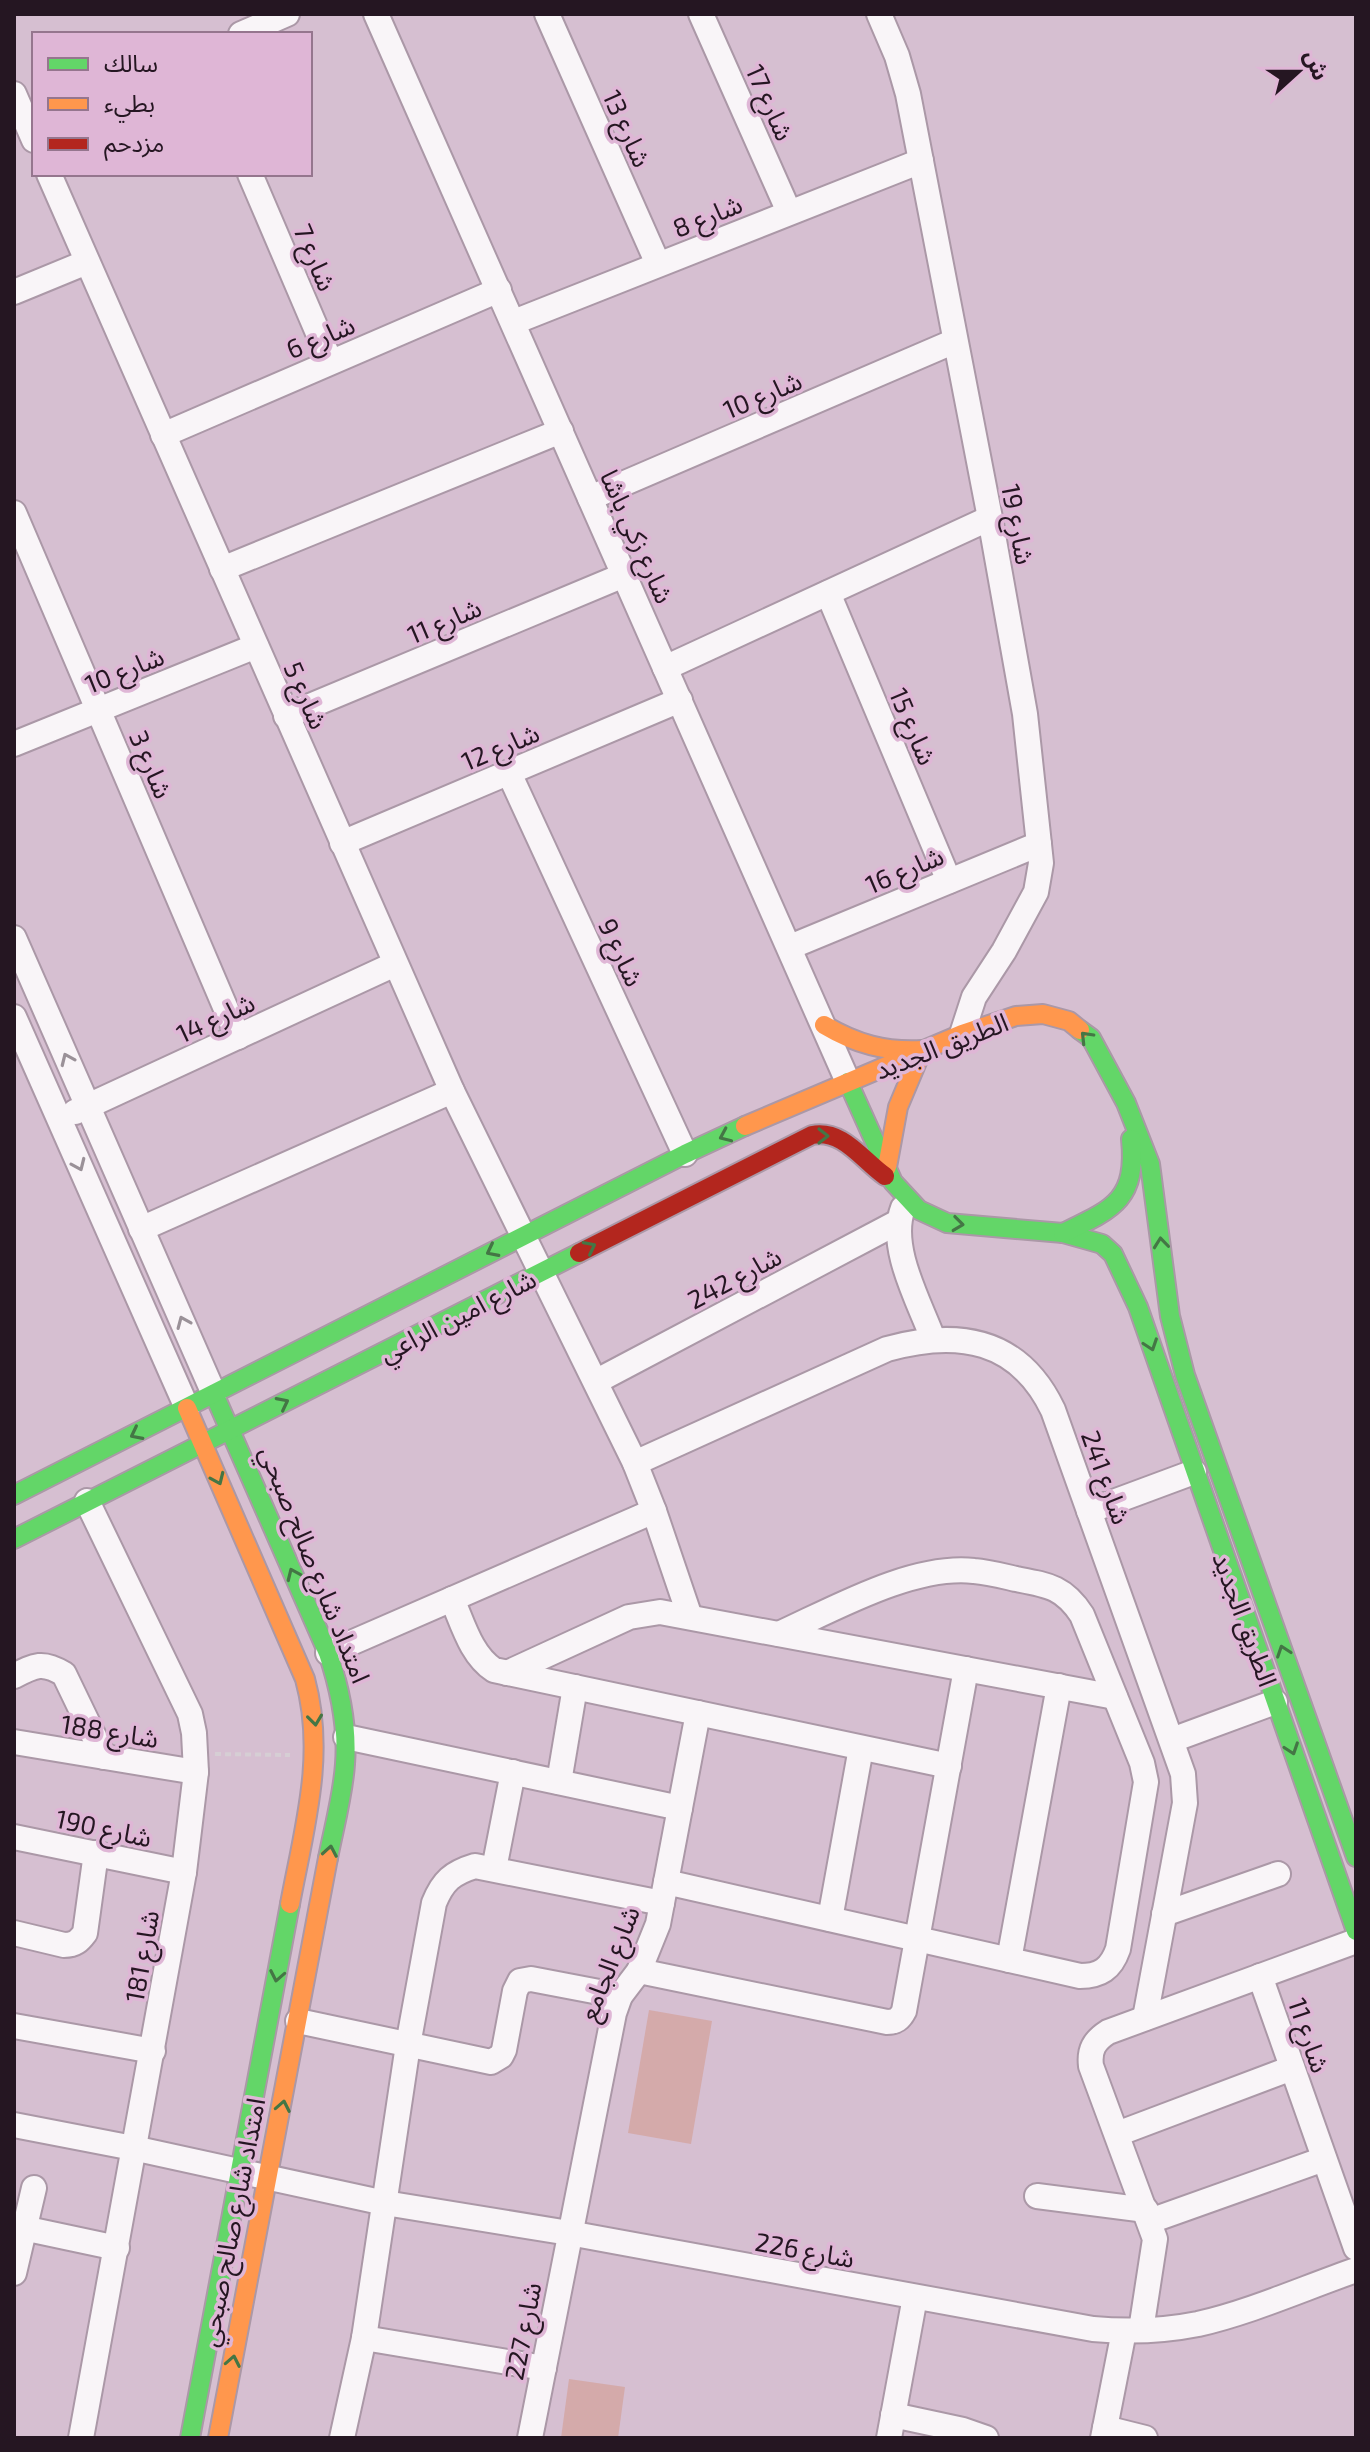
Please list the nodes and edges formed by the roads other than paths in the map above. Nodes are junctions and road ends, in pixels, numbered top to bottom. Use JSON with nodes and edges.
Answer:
{"nodes":[{"id":1,"x":287,"y":14,"type":"edge"},
{"id":2,"x":376,"y":14,"type":"edge"},
{"id":3,"x":547,"y":14,"type":"edge"},
{"id":4,"x":701,"y":14,"type":"edge"},
{"id":5,"x":879,"y":14,"type":"edge"},
{"id":6,"x":246,"y":32,"type":"edge"},
{"id":7,"x":14,"y":94,"type":"edge"},
{"id":8,"x":27,"y":130,"type":"edge"},
{"id":9,"x":921,"y":161,"type":"junction"},
{"id":10,"x":50,"y":176,"type":"edge"},
{"id":11,"x":251,"y":176,"type":"edge"},
{"id":12,"x":789,"y":212,"type":"junction"},
{"id":13,"x":87,"y":262,"type":"junction"},
{"id":14,"x":658,"y":264,"type":"junction"},
{"id":15,"x":499,"y":290,"type":"junction"},
{"id":16,"x":14,"y":292,"type":"edge"},
{"id":17,"x":514,"y":322,"type":"junction"},
{"id":18,"x":955,"y":341,"type":"junction"},
{"id":19,"x":330,"y":361,"type":"junction"},
{"id":20,"x":561,"y":431,"type":"junction"},
{"id":21,"x":163,"y":435,"type":"junction"},
{"id":22,"x":590,"y":498,"type":"junction"},
{"id":23,"x":14,"y":513,"type":"edge"},
{"id":24,"x":990,"y":518,"type":"junction"},
{"id":25,"x":222,"y":569,"type":"junction"},
{"id":26,"x":624,"y":575,"type":"junction"},
{"id":27,"x":828,"y":593,"type":"junction"},
{"id":28,"x":256,"y":646,"type":"junction"},
{"id":29,"x":665,"y":668,"type":"junction"},
{"id":30,"x":680,"y":700,"type":"junction"},
{"id":31,"x":98,"y":710,"type":"junction"},
{"id":32,"x":286,"y":716,"type":"junction"},
{"id":33,"x":14,"y":744,"type":"edge"},
{"id":34,"x":509,"y":773,"type":"junction"},
{"id":35,"x":342,"y":843,"type":"junction"},
{"id":36,"x":1039,"y":844,"type":"junction"},
{"id":37,"x":949,"y":881,"type":"junction"},
{"id":38,"x":14,"y":938,"type":"edge"},
{"id":39,"x":790,"y":947,"type":"junction"},
{"id":40,"x":395,"y":964,"type":"junction"},
{"id":41,"x":14,"y":1017,"type":"edge"},
{"id":42,"x":824,"y":1025,"type":"junction"},
{"id":43,"x":962,"y":1034,"type":"junction"},
{"id":44,"x":238,"y":1037,"type":"junction"},
{"id":45,"x":922,"y":1050,"type":"junction"},
{"id":46,"x":848,"y":1082,"type":"junction"},
{"id":47,"x":452,"y":1091,"type":"junction"},
{"id":48,"x":1126,"y":1103,"type":"junction"},
{"id":49,"x":88,"y":1106,"type":"junction"},
{"id":50,"x":59,"y":1120,"type":"junction"},
{"id":51,"x":685,"y":1154,"type":"junction"},
{"id":52,"x":896,"y":1183,"type":"junction"},
{"id":53,"x":898,"y":1222,"type":"junction"},
{"id":54,"x":141,"y":1229,"type":"junction"},
{"id":55,"x":1063,"y":1233,"type":"junction"},
{"id":56,"x":522,"y":1236,"type":"junction"},
{"id":57,"x":540,"y":1273,"type":"junction"},
{"id":58,"x":933,"y":1339,"type":"junction"},
{"id":59,"x":597,"y":1381,"type":"junction"},
{"id":60,"x":214,"y":1394,"type":"junction"},
{"id":61,"x":187,"y":1408,"type":"junction"},
{"id":62,"x":230,"y":1430,"type":"junction"},
{"id":63,"x":202,"y":1443,"type":"junction"},
{"id":64,"x":635,"y":1463,"type":"junction"},
{"id":65,"x":1194,"y":1472,"type":"junction"},
{"id":66,"x":14,"y":1495,"type":"edge"},
{"id":67,"x":87,"y":1501,"type":"junction"},
{"id":68,"x":654,"y":1511,"type":"junction"},
{"id":69,"x":1089,"y":1511,"type":"junction"},
{"id":70,"x":14,"y":1539,"type":"edge"},
{"id":71,"x":452,"y":1599,"type":"junction"},
{"id":72,"x":690,"y":1617,"type":"junction"},
{"id":73,"x":779,"y":1634,"type":"junction"},
{"id":74,"x":328,"y":1653,"type":"junction"},
{"id":75,"x":966,"y":1669,"type":"junction"},
{"id":76,"x":507,"y":1673,"type":"junction"},
{"id":77,"x":14,"y":1676,"type":"edge"},
{"id":78,"x":1059,"y":1686,"type":"junction"},
{"id":79,"x":575,"y":1687,"type":"junction"},
{"id":80,"x":1115,"y":1697,"type":"junction"},
{"id":81,"x":1275,"y":1702,"type":"junction"},
{"id":82,"x":698,"y":1713,"type":"junction"},
{"id":83,"x":346,"y":1737,"type":"junction"},
{"id":84,"x":1172,"y":1740,"type":"junction"},
{"id":85,"x":14,"y":1742,"type":"edge"},
{"id":86,"x":861,"y":1748,"type":"junction"},
{"id":87,"x":104,"y":1757,"type":"junction"},
{"id":88,"x":196,"y":1763,"type":"junction"},
{"id":89,"x":949,"y":1766,"type":"junction"},
{"id":90,"x":513,"y":1772,"type":"junction"},
{"id":91,"x":559,"y":1782,"type":"junction"},
{"id":92,"x":680,"y":1808,"type":"junction"},
{"id":93,"x":14,"y":1837,"type":"edge"},
{"id":94,"x":96,"y":1853,"type":"junction"},
{"id":95,"x":1356,"y":1857,"type":"edge"},
{"id":96,"x":494,"y":1869,"type":"junction"},
{"id":97,"x":184,"y":1872,"type":"junction"},
{"id":98,"x":1278,"y":1874,"type":"dead end"},
{"id":99,"x":664,"y":1892,"type":"junction"},
{"id":100,"x":1164,"y":1914,"type":"junction"},
{"id":101,"x":830,"y":1919,"type":"junction"},
{"id":102,"x":1356,"y":1931,"type":"edge"},
{"id":103,"x":14,"y":1933,"type":"edge"},
{"id":104,"x":917,"y":1939,"type":"junction"},
{"id":105,"x":1356,"y":1941,"type":"edge"},
{"id":106,"x":1009,"y":1960,"type":"junction"},
{"id":107,"x":639,"y":1971,"type":"junction"},
{"id":108,"x":1260,"y":1976,"type":"junction"},
{"id":109,"x":620,"y":1996,"type":"junction"},
{"id":110,"x":1145,"y":2018,"type":"junction"},
{"id":111,"x":298,"y":2021,"type":"junction"},
{"id":112,"x":14,"y":2026,"type":"edge"},
{"id":113,"x":408,"y":2045,"type":"junction"},
{"id":114,"x":153,"y":2051,"type":"junction"},
{"id":115,"x":1292,"y":2068,"type":"junction"},
{"id":116,"x":14,"y":2125,"type":"edge"},
{"id":117,"x":1117,"y":2134,"type":"junction"},
{"id":118,"x":133,"y":2148,"type":"junction"},
{"id":119,"x":1324,"y":2159,"type":"junction"},
{"id":120,"x":240,"y":2170,"type":"junction"},
{"id":121,"x":269,"y":2177,"type":"junction"},
{"id":122,"x":34,"y":2188,"type":"dead end"},
{"id":123,"x":1037,"y":2196,"type":"dead end"},
{"id":124,"x":385,"y":2203,"type":"junction"},
{"id":125,"x":1148,"y":2215,"type":"junction"},
{"id":126,"x":23,"y":2228,"type":"junction"},
{"id":127,"x":569,"y":2233,"type":"junction"},
{"id":128,"x":117,"y":2248,"type":"junction"},
{"id":129,"x":1356,"y":2248,"type":"edge"},
{"id":130,"x":1356,"y":2270,"type":"edge"},
{"id":131,"x":14,"y":2273,"type":"edge"},
{"id":132,"x":915,"y":2297,"type":"junction"},
{"id":133,"x":1133,"y":2331,"type":"junction"},
{"id":134,"x":364,"y":2338,"type":"junction"},
{"id":135,"x":544,"y":2368,"type":"junction"},
{"id":136,"x":891,"y":2426,"type":"edge"},
{"id":137,"x":1104,"y":2433,"type":"edge"},
{"id":138,"x":81,"y":2438,"type":"edge"},
{"id":139,"x":190,"y":2438,"type":"edge"},
{"id":140,"x":218,"y":2438,"type":"edge"},
{"id":141,"x":342,"y":2438,"type":"edge"},
{"id":142,"x":530,"y":2438,"type":"edge"},
{"id":143,"x":986,"y":2438,"type":"edge"},
{"id":144,"x":1145,"y":2438,"type":"edge"}],
"edges":[{"from":1,"to":6,"type":"street"},
{"from":2,"to":15,"type":"street","name":"شارع زكي باشا"},
{"from":3,"to":14,"type":"street","name":"شارع 13"},
{"from":4,"to":12,"type":"street","name":"شارع 17"},
{"from":5,"to":9,"type":"street","name":"شارع 19"},
{"from":7,"to":8,"type":"street"},
{"from":9,"to":12,"type":"street","name":"شارع 8"},
{"from":9,"to":18,"type":"street","name":"شارع 19"},
{"from":10,"to":13,"type":"street","name":"شارع 5"},
{"from":11,"to":19,"type":"street","name":"شارع 7"},
{"from":12,"to":14,"type":"street","name":"شارع 8"},
{"from":13,"to":16,"type":"street"},
{"from":13,"to":21,"type":"street","name":"شارع 5"},
{"from":14,"to":17,"type":"street","name":"شارع 8"},
{"from":15,"to":17,"type":"street","name":"شارع زكي باشا"},
{"from":15,"to":19,"type":"street","name":"شارع 6"},
{"from":17,"to":20,"type":"street","name":"شارع زكي باشا"},
{"from":18,"to":22,"type":"street","name":"شارع 10"},
{"from":18,"to":24,"type":"street","name":"شارع 19"},
{"from":19,"to":21,"type":"street","name":"شارع 6"},
{"from":20,"to":22,"type":"street","name":"شارع زكي باشا"},
{"from":20,"to":25,"type":"street"},
{"from":21,"to":25,"type":"street","name":"شارع 5"},
{"from":22,"to":26,"type":"street","name":"شارع زكي باشا"},
{"from":23,"to":31,"type":"street","name":"شارع 3"},
{"from":24,"to":27,"type":"street"},
{"from":24,"to":36,"type":"street","name":"شارع 19"},
{"from":25,"to":28,"type":"street","name":"شارع 5"},
{"from":26,"to":29,"type":"street","name":"شارع زكي باشا"},
{"from":26,"to":32,"type":"street","name":"شارع 11"},
{"from":27,"to":29,"type":"street"},
{"from":27,"to":37,"type":"street","name":"شارع 15"},
{"from":28,"to":31,"type":"street","name":"شارع 10"},
{"from":28,"to":32,"type":"street","name":"شارع 5"},
{"from":29,"to":30,"type":"street","name":"شارع زكي باشا"},
{"from":30,"to":34,"type":"street","name":"شارع 12"},
{"from":30,"to":39,"type":"street","name":"شارع زكي باشا"},
{"from":31,"to":33,"type":"street","name":"شارع 10"},
{"from":31,"to":44,"type":"street","name":"شارع 3"},
{"from":32,"to":35,"type":"street","name":"شارع 5"},
{"from":34,"to":35,"type":"street","name":"شارع 12"},
{"from":34,"to":51,"type":"street","name":"شارع 9"},
{"from":35,"to":40,"type":"street","name":"شارع 5"},
{"from":36,"to":37,"type":"street","name":"شارع 16"},
{"from":36,"to":43,"type":"street","name":"شارع 19"},
{"from":37,"to":39,"type":"street","name":"شارع 16"},
{"from":49,"to":38,"type":"street","name":"امتداد شارع صالح صبحي","one_way":true},
{"from":39,"to":42,"type":"street","name":"شارع زكي باشا"},
{"from":40,"to":44,"type":"street","name":"شارع 14"},
{"from":40,"to":47,"type":"street","name":"شارع 5"},
{"from":41,"to":50,"type":"street","name":"امتداد شارع صالح صبحي"},
{"from":42,"to":45,"type":"street"},
{"from":42,"to":46,"type":"street","name":"شارع زكي باشا"},
{"from":43,"to":45,"type":"street","name":"الطريق الجديد"},
{"from":48,"to":43,"type":"street","name":"الطريق الجديد","one_way":true},
{"from":44,"to":49,"type":"street","name":"شارع 14"},
{"from":45,"to":46,"type":"street","name":"الطريق الجديد"},
{"from":45,"to":52,"type":"street"},
{"from":46,"to":51,"type":"street","name":"شارع امين الراعي","one_way":true},
{"from":46,"to":52,"type":"street","name":"الطريق الجديد"},
{"from":47,"to":54,"type":"street"},
{"from":47,"to":56,"type":"street","name":"شارع 5"},
{"from":48,"to":55,"type":"street"},
{"from":95,"to":48,"type":"street","name":"الطريق الجديد","one_way":true},
{"from":49,"to":50,"type":"street","name":"شارع 14"},
{"from":49,"to":54,"type":"street","name":"امتداد شارع صالح صبحي"},
{"from":50,"to":61,"type":"street","name":"امتداد شارع صالح صبحي","one_way":true},
{"from":51,"to":56,"type":"street","name":"شارع امين الراعي"},
{"from":52,"to":53,"type":"street"},
{"from":52,"to":55,"type":"street","name":"الطريق الجديد","one_way":true},
{"from":57,"to":52,"type":"street","name":"شارع امين الراعي","one_way":true},
{"from":53,"to":58,"type":"street"},
{"from":53,"to":59,"type":"street","name":"شارع 242"},
{"from":60,"to":54,"type":"street","name":"امتداد شارع صالح صبحي","one_way":true},
{"from":55,"to":65,"type":"street","name":"الطريق الجديد","one_way":true},
{"from":56,"to":57,"type":"street","name":"شارع 5"},
{"from":56,"to":60,"type":"street","name":"شارع امين الراعي","one_way":true},
{"from":57,"to":59,"type":"street","name":"شارع 5"},
{"from":62,"to":57,"type":"street","name":"شارع امين الراعي","one_way":true},
{"from":58,"to":64,"type":"street","name":"شارع 241"},
{"from":58,"to":69,"type":"street","name":"شارع 241"},
{"from":59,"to":64,"type":"street","name":"شارع 5"},
{"from":60,"to":61,"type":"street","name":"شارع امين الراعي"},
{"from":60,"to":62,"type":"street","name":"امتداد شارع صالح صبحي"},
{"from":61,"to":63,"type":"street","name":"امتداد شارع صالح صبحي"},
{"from":61,"to":66,"type":"street","name":"شارع امين الراعي","one_way":true},
{"from":62,"to":63,"type":"street","name":"شارع امين الراعي"},
{"from":74,"to":62,"type":"street","name":"امتداد شارع صالح صبحي","one_way":true},
{"from":63,"to":67,"type":"street","name":"شارع امين الراعي"},
{"from":63,"to":120,"type":"street","name":"امتداد شارع صالح صبحي","one_way":true},
{"from":64,"to":68,"type":"street","name":"شارع 5"},
{"from":65,"to":69,"type":"street"},
{"from":65,"to":81,"type":"street","name":"الطريق الجديد"},
{"from":67,"to":70,"type":"street","name":"شارع امين الراعي"},
{"from":67,"to":88,"type":"street","name":"شارع 181"},
{"from":68,"to":71,"type":"street"},
{"from":68,"to":72,"type":"street","name":"شارع 5"},
{"from":69,"to":84,"type":"street","name":"شارع 241"},
{"from":71,"to":74,"type":"street"},
{"from":71,"to":76,"type":"street"},
{"from":72,"to":73,"type":"street"},
{"from":72,"to":76,"type":"street"},
{"from":73,"to":75,"type":"street"},
{"from":73,"to":80,"type":"street"},
{"from":74,"to":83,"type":"street","name":"امتداد شارع صالح صبحي"},
{"from":75,"to":78,"type":"street"},
{"from":75,"to":89,"type":"street"},
{"from":76,"to":79,"type":"street"},
{"from":77,"to":87,"type":"street"},
{"from":78,"to":80,"type":"street"},
{"from":78,"to":106,"type":"street"},
{"from":79,"to":82,"type":"street"},
{"from":79,"to":91,"type":"street"},
{"from":80,"to":106,"type":"street"},
{"from":81,"to":84,"type":"street"},
{"from":81,"to":102,"type":"street","name":"الطريق الجديد","one_way":true},
{"from":82,"to":86,"type":"street"},
{"from":82,"to":92,"type":"street","name":"شارع الجامع"},
{"from":83,"to":90,"type":"street"},
{"from":111,"to":83,"type":"street","name":"امتداد شارع صالح صبحي","one_way":true},
{"from":84,"to":100,"type":"street","name":"شارع 241"},
{"from":85,"to":87,"type":"street","name":"شارع 188"},
{"from":86,"to":89,"type":"street"},
{"from":86,"to":101,"type":"street"},
{"from":87,"to":88,"type":"street","name":"شارع 188"},
{"from":88,"to":97,"type":"street","name":"شارع 181"},
{"from":89,"to":104,"type":"street"},
{"from":90,"to":91,"type":"street"},
{"from":90,"to":96,"type":"street"},
{"from":91,"to":92,"type":"street"},
{"from":92,"to":99,"type":"street","name":"شارع الجامع"},
{"from":93,"to":94,"type":"street","name":"شارع 190"},
{"from":94,"to":97,"type":"street","name":"شارع 190"},
{"from":94,"to":103,"type":"street"},
{"from":96,"to":99,"type":"street"},
{"from":96,"to":113,"type":"street"},
{"from":97,"to":114,"type":"street","name":"شارع 181"},
{"from":98,"to":100,"type":"street"},
{"from":99,"to":101,"type":"street"},
{"from":99,"to":107,"type":"street","name":"شارع الجامع"},
{"from":100,"to":110,"type":"street","name":"شارع 241"},
{"from":101,"to":104,"type":"street"},
{"from":104,"to":106,"type":"street"},
{"from":104,"to":107,"type":"street"},
{"from":105,"to":108,"type":"street"},
{"from":107,"to":109,"type":"street","name":"شارع الجامع"},
{"from":108,"to":110,"type":"street"},
{"from":108,"to":115,"type":"street","name":"شارع 11"},
{"from":109,"to":113,"type":"street"},
{"from":109,"to":127,"type":"street","name":"شارع الجامع"},
{"from":110,"to":117,"type":"street"},
{"from":111,"to":113,"type":"street"},
{"from":121,"to":111,"type":"street","name":"امتداد شارع صالح صبحي","one_way":true},
{"from":112,"to":114,"type":"street"},
{"from":113,"to":124,"type":"street"},
{"from":114,"to":118,"type":"street","name":"شارع 181"},
{"from":115,"to":117,"type":"street"},
{"from":115,"to":119,"type":"street","name":"شارع 11"},
{"from":116,"to":118,"type":"street","name":"شارع 226"},
{"from":117,"to":125,"type":"street"},
{"from":118,"to":120,"type":"street","name":"شارع 226"},
{"from":118,"to":128,"type":"street","name":"شارع 181"},
{"from":119,"to":125,"type":"street"},
{"from":119,"to":129,"type":"street","name":"شارع 11"},
{"from":120,"to":121,"type":"street","name":"شارع 226"},
{"from":120,"to":139,"type":"street","name":"امتداد شارع صالح صبحي"},
{"from":121,"to":124,"type":"street","name":"شارع 226"},
{"from":140,"to":121,"type":"street","name":"امتداد شارع صالح صبحي","one_way":true},
{"from":122,"to":126,"type":"street"},
{"from":123,"to":125,"type":"street"},
{"from":124,"to":127,"type":"street","name":"شارع 226"},
{"from":124,"to":134,"type":"street"},
{"from":125,"to":133,"type":"street"},
{"from":126,"to":128,"type":"street"},
{"from":126,"to":131,"type":"street"},
{"from":127,"to":132,"type":"street","name":"شارع 226"},
{"from":127,"to":135,"type":"street","name":"شارع 227"},
{"from":128,"to":138,"type":"street","name":"شارع 181"},
{"from":130,"to":133,"type":"street","name":"شارع 226"},
{"from":132,"to":133,"type":"street","name":"شارع 226"},
{"from":132,"to":136,"type":"street"},
{"from":133,"to":137,"type":"street"},
{"from":134,"to":135,"type":"street"},
{"from":134,"to":141,"type":"street"},
{"from":135,"to":142,"type":"street","name":"شارع 227"},
{"from":136,"to":143,"type":"street"},
{"from":137,"to":144,"type":"street"}]}
